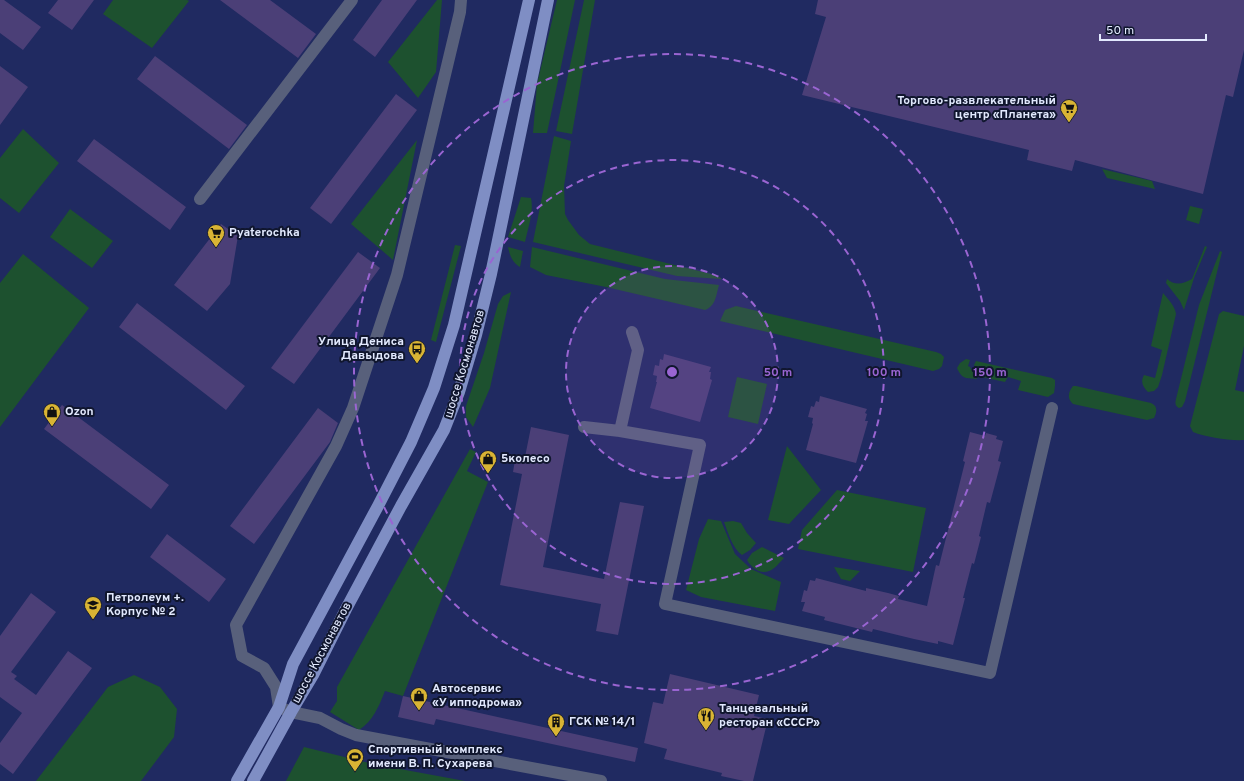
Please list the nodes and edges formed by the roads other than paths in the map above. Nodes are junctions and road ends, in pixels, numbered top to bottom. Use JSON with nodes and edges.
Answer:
{"nodes":[{"id":1,"x":352,"y":0,"type":"edge"},
{"id":2,"x":461,"y":0,"type":"edge"},
{"id":3,"x":529,"y":0,"type":"edge"},
{"id":4,"x":548,"y":0,"type":"edge"},
{"id":5,"x":200,"y":198,"type":"dead end"},
{"id":6,"x":632,"y":332,"type":"dead end"},
{"id":7,"x":1052,"y":408,"type":"dead end"},
{"id":8,"x":584,"y":428,"type":"dead end"},
{"id":9,"x":620,"y":431,"type":"junction"},
{"id":10,"x":278,"y":707,"type":"junction"},
{"id":11,"x":291,"y":712,"type":"junction"},
{"id":12,"x":237,"y":781,"type":"edge"},
{"id":13,"x":253,"y":781,"type":"edge"},
{"id":14,"x":601,"y":781,"type":"edge"}],
"edges":[{"from":1,"to":5,"type":"street"},
{"from":2,"to":10,"type":"street","name":"шоссе Космонавтов"},
{"from":3,"to":10,"type":"main road","name":"шоссе Космонавтов"},
{"from":4,"to":11,"type":"main road","name":"шоссе Космонавтов"},
{"from":6,"to":9,"type":"street"},
{"from":7,"to":9,"type":"street"},
{"from":8,"to":9,"type":"street"},
{"from":10,"to":11,"type":"street"},
{"from":10,"to":12,"type":"main road","name":"шоссе Космонавтов"},
{"from":11,"to":13,"type":"main road","name":"шоссе Космонавтов"},
{"from":11,"to":14,"type":"street"}]}
